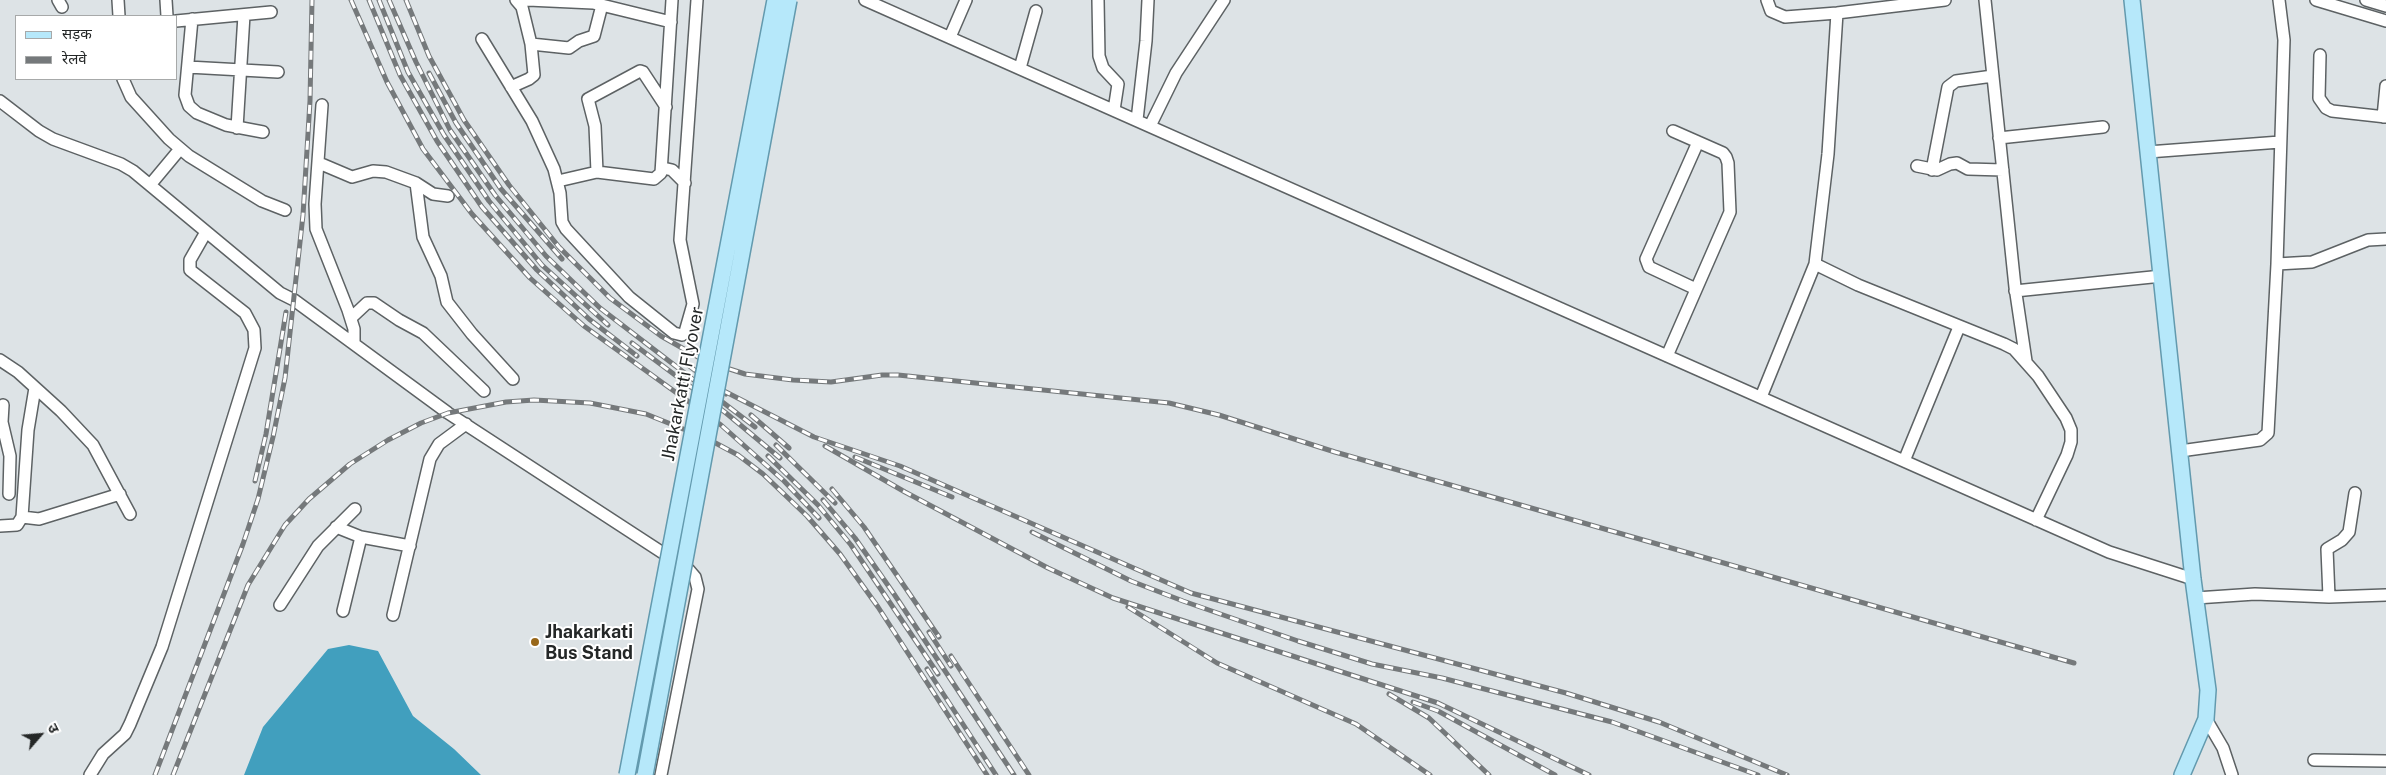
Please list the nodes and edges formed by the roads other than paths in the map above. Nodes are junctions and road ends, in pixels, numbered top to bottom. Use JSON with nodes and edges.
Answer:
{"nodes":[{"id":1,"x":118,"y":0,"type":"edge"},
{"id":2,"x":166,"y":0,"type":"edge"},
{"id":3,"x":672,"y":0,"type":"edge"},
{"id":4,"x":697,"y":0,"type":"edge"},
{"id":5,"x":775,"y":0,"type":"edge"},
{"id":6,"x":789,"y":0,"type":"edge"},
{"id":7,"x":865,"y":0,"type":"edge"},
{"id":8,"x":966,"y":0,"type":"edge"},
{"id":9,"x":1098,"y":0,"type":"edge"},
{"id":10,"x":1148,"y":0,"type":"edge"},
{"id":11,"x":1224,"y":0,"type":"edge"},
{"id":12,"x":1767,"y":0,"type":"edge"},
{"id":13,"x":1945,"y":0,"type":"edge"},
{"id":14,"x":1985,"y":0,"type":"edge"},
{"id":15,"x":2132,"y":0,"type":"edge"},
{"id":16,"x":2279,"y":0,"type":"edge"},
{"id":17,"x":2316,"y":0,"type":"edge"},
{"id":18,"x":2366,"y":0,"type":"edge"},
{"id":19,"x":517,"y":1,"type":"edge"},
{"id":20,"x":880,"y":3,"type":"edge"},
{"id":21,"x":602,"y":5,"type":"junction"},
{"id":22,"x":2386,"y":6,"type":"edge"},
{"id":23,"x":1036,"y":11,"type":"dead end"},
{"id":24,"x":271,"y":12,"type":"dead end"},
{"id":25,"x":244,"y":14,"type":"junction"},
{"id":26,"x":1837,"y":14,"type":"junction"},
{"id":27,"x":119,"y":15,"type":"edge"},
{"id":28,"x":167,"y":15,"type":"edge"},
{"id":29,"x":192,"y":19,"type":"junction"},
{"id":30,"x":178,"y":21,"type":"edge"},
{"id":31,"x":2386,"y":21,"type":"edge"},
{"id":32,"x":670,"y":22,"type":"junction"},
{"id":33,"x":950,"y":37,"type":"junction"},
{"id":34,"x":482,"y":39,"type":"dead end"},
{"id":35,"x":531,"y":44,"type":"junction"},
{"id":36,"x":2320,"y":55,"type":"dead end"},
{"id":37,"x":188,"y":67,"type":"junction"},
{"id":38,"x":1020,"y":68,"type":"junction"},
{"id":39,"x":241,"y":70,"type":"junction"},
{"id":40,"x":278,"y":72,"type":"dead end"},
{"id":41,"x":1993,"y":76,"type":"junction"},
{"id":42,"x":123,"y":80,"type":"edge"},
{"id":43,"x":2386,"y":86,"type":"edge"},
{"id":44,"x":512,"y":87,"type":"junction"},
{"id":45,"x":1,"y":103,"type":"edge"},
{"id":46,"x":322,"y":105,"type":"dead end"},
{"id":47,"x":666,"y":107,"type":"junction"},
{"id":48,"x":1114,"y":110,"type":"junction"},
{"id":49,"x":2384,"y":117,"type":"edge"},
{"id":50,"x":1137,"y":120,"type":"junction"},
{"id":51,"x":1150,"y":126,"type":"junction"},
{"id":52,"x":2104,"y":127,"type":"dead end"},
{"id":53,"x":237,"y":128,"type":"junction"},
{"id":54,"x":1673,"y":131,"type":"dead end"},
{"id":55,"x":263,"y":132,"type":"dead end"},
{"id":56,"x":1999,"y":138,"type":"junction"},
{"id":57,"x":1698,"y":142,"type":"junction"},
{"id":58,"x":2280,"y":142,"type":"junction"},
{"id":59,"x":180,"y":149,"type":"junction"},
{"id":60,"x":2148,"y":152,"type":"junction"},
{"id":61,"x":319,"y":163,"type":"junction"},
{"id":62,"x":1917,"y":166,"type":"dead end"},
{"id":63,"x":663,"y":168,"type":"junction"},
{"id":64,"x":1932,"y":170,"type":"junction"},
{"id":65,"x":2003,"y":170,"type":"junction"},
{"id":66,"x":597,"y":172,"type":"junction"},
{"id":67,"x":558,"y":181,"type":"junction"},
{"id":68,"x":416,"y":183,"type":"junction"},
{"id":69,"x":685,"y":183,"type":"junction"},
{"id":70,"x":150,"y":185,"type":"junction"},
{"id":71,"x":448,"y":196,"type":"dead end"},
{"id":72,"x":285,"y":210,"type":"dead end"},
{"id":73,"x":206,"y":232,"type":"junction"},
{"id":74,"x":2386,"y":239,"type":"edge"},
{"id":75,"x":1814,"y":264,"type":"junction"},
{"id":76,"x":2278,"y":264,"type":"junction"},
{"id":77,"x":2162,"y":276,"type":"junction"},
{"id":78,"x":1696,"y":289,"type":"junction"},
{"id":79,"x":2015,"y":291,"type":"junction"},
{"id":80,"x":351,"y":318,"type":"junction"},
{"id":81,"x":1959,"y":326,"type":"junction"},
{"id":82,"x":354,"y":344,"type":"junction"},
{"id":83,"x":1667,"y":356,"type":"junction"},
{"id":84,"x":0,"y":360,"type":"edge"},
{"id":85,"x":2026,"y":361,"type":"junction"},
{"id":86,"x":513,"y":379,"type":"dead end"},
{"id":87,"x":35,"y":388,"type":"junction"},
{"id":88,"x":484,"y":391,"type":"dead end"},
{"id":89,"x":1761,"y":397,"type":"junction"},
{"id":90,"x":3,"y":405,"type":"dead end"},
{"id":91,"x":1,"y":422,"type":"edge"},
{"id":92,"x":466,"y":424,"type":"junction"},
{"id":93,"x":4,"y":445,"type":"edge"},
{"id":94,"x":2180,"y":451,"type":"junction"},
{"id":95,"x":1904,"y":461,"type":"junction"},
{"id":96,"x":9,"y":494,"type":"dead end"},
{"id":97,"x":120,"y":494,"type":"junction"},
{"id":98,"x":2355,"y":494,"type":"dead end"},
{"id":99,"x":355,"y":509,"type":"dead end"},
{"id":100,"x":130,"y":514,"type":"dead end"},
{"id":101,"x":22,"y":517,"type":"junction"},
{"id":102,"x":2036,"y":520,"type":"junction"},
{"id":103,"x":0,"y":526,"type":"edge"},
{"id":104,"x":336,"y":526,"type":"junction"},
{"id":105,"x":360,"y":537,"type":"junction"},
{"id":106,"x":410,"y":546,"type":"junction"},
{"id":107,"x":2193,"y":579,"type":"junction"},
{"id":108,"x":2386,"y":596,"type":"edge"},
{"id":109,"x":2329,"y":597,"type":"junction"},
{"id":110,"x":2196,"y":598,"type":"junction"},
{"id":111,"x":280,"y":605,"type":"dead end"},
{"id":112,"x":343,"y":611,"type":"dead end"},
{"id":113,"x":393,"y":615,"type":"dead end"},
{"id":114,"x":2206,"y":719,"type":"junction"},
{"id":115,"x":2314,"y":760,"type":"dead end"},
{"id":116,"x":2386,"y":761,"type":"edge"},
{"id":117,"x":90,"y":775,"type":"edge"},
{"id":118,"x":627,"y":775,"type":"edge"},
{"id":119,"x":645,"y":775,"type":"edge"},
{"id":120,"x":661,"y":775,"type":"edge"},
{"id":121,"x":2182,"y":775,"type":"edge"},
{"id":122,"x":2232,"y":775,"type":"edge"}],
"edges":[{"from":1,"to":27,"type":"street"},
{"from":2,"to":28,"type":"street"},
{"from":3,"to":32,"type":"street"},
{"from":4,"to":69,"type":"street"},
{"from":5,"to":118,"type":"main road","name":"Jhakarkatti Flyover","bridge":true},
{"from":6,"to":119,"type":"main road","name":"Jhakarkatti Flyover","bridge":true},
{"from":7,"to":20,"type":"street"},
{"from":8,"to":33,"type":"street"},
{"from":9,"to":48,"type":"street"},
{"from":10,"to":50,"type":"street"},
{"from":11,"to":51,"type":"street"},
{"from":12,"to":26,"type":"street"},
{"from":13,"to":26,"type":"street"},
{"from":14,"to":41,"type":"street"},
{"from":15,"to":60,"type":"main road"},
{"from":16,"to":58,"type":"street"},
{"from":17,"to":31,"type":"street"},
{"from":18,"to":22,"type":"street"},
{"from":19,"to":21,"type":"street"},
{"from":19,"to":35,"type":"street"},
{"from":20,"to":33,"type":"street"},
{"from":21,"to":32,"type":"street"},
{"from":21,"to":35,"type":"street"},
{"from":23,"to":38,"type":"street"},
{"from":24,"to":25,"type":"street"},
{"from":25,"to":29,"type":"street"},
{"from":25,"to":39,"type":"street"},
{"from":26,"to":75,"type":"street"},
{"from":29,"to":30,"type":"street"},
{"from":29,"to":37,"type":"street"},
{"from":32,"to":47,"type":"street"},
{"from":33,"to":38,"type":"street"},
{"from":34,"to":44,"type":"street"},
{"from":35,"to":44,"type":"street"},
{"from":36,"to":49,"type":"street"},
{"from":37,"to":39,"type":"street"},
{"from":37,"to":53,"type":"street"},
{"from":38,"to":48,"type":"street"},
{"from":39,"to":40,"type":"street"},
{"from":39,"to":53,"type":"street"},
{"from":41,"to":56,"type":"street"},
{"from":41,"to":64,"type":"street"},
{"from":42,"to":59,"type":"street"},
{"from":43,"to":49,"type":"street"},
{"from":44,"to":67,"type":"street"},
{"from":45,"to":70,"type":"street"},
{"from":46,"to":61,"type":"street"},
{"from":47,"to":63,"type":"street"},
{"from":47,"to":66,"type":"street"},
{"from":48,"to":50,"type":"street"},
{"from":50,"to":51,"type":"street"},
{"from":51,"to":83,"type":"street"},
{"from":52,"to":56,"type":"street"},
{"from":53,"to":55,"type":"street"},
{"from":54,"to":57,"type":"street"},
{"from":56,"to":65,"type":"street"},
{"from":57,"to":78,"type":"street"},
{"from":57,"to":78,"type":"street"},
{"from":58,"to":60,"type":"street"},
{"from":58,"to":76,"type":"street"},
{"from":59,"to":70,"type":"street"},
{"from":59,"to":72,"type":"street"},
{"from":60,"to":77,"type":"main road"},
{"from":61,"to":68,"type":"street"},
{"from":61,"to":80,"type":"street"},
{"from":62,"to":64,"type":"street"},
{"from":63,"to":66,"type":"street"},
{"from":63,"to":69,"type":"street"},
{"from":64,"to":65,"type":"street"},
{"from":65,"to":79,"type":"street"},
{"from":66,"to":67,"type":"street"},
{"from":67,"to":69,"type":"street"},
{"from":68,"to":71,"type":"street"},
{"from":68,"to":86,"type":"street"},
{"from":70,"to":73,"type":"street"},
{"from":73,"to":82,"type":"street"},
{"from":73,"to":117,"type":"street"},
{"from":74,"to":76,"type":"street"},
{"from":75,"to":81,"type":"street"},
{"from":75,"to":89,"type":"street"},
{"from":76,"to":94,"type":"street"},
{"from":77,"to":79,"type":"street"},
{"from":77,"to":94,"type":"main road"},
{"from":78,"to":83,"type":"street"},
{"from":79,"to":85,"type":"street"},
{"from":80,"to":82,"type":"street"},
{"from":80,"to":88,"type":"street"},
{"from":81,"to":85,"type":"street"},
{"from":81,"to":95,"type":"street"},
{"from":82,"to":92,"type":"street"},
{"from":83,"to":89,"type":"street"},
{"from":84,"to":87,"type":"street"},
{"from":85,"to":102,"type":"street"},
{"from":87,"to":97,"type":"street"},
{"from":87,"to":101,"type":"street"},
{"from":89,"to":95,"type":"street"},
{"from":90,"to":91,"type":"street"},
{"from":91,"to":93,"type":"street"},
{"from":92,"to":106,"type":"street"},
{"from":92,"to":120,"type":"street"},
{"from":93,"to":96,"type":"street"},
{"from":94,"to":107,"type":"main road"},
{"from":95,"to":102,"type":"street"},
{"from":97,"to":100,"type":"street"},
{"from":97,"to":101,"type":"street"},
{"from":98,"to":109,"type":"street"},
{"from":99,"to":104,"type":"street"},
{"from":101,"to":103,"type":"street"},
{"from":102,"to":107,"type":"street"},
{"from":104,"to":105,"type":"street"},
{"from":104,"to":111,"type":"street"},
{"from":105,"to":106,"type":"street"},
{"from":105,"to":112,"type":"street"},
{"from":106,"to":113,"type":"street"},
{"from":107,"to":110,"type":"main road"},
{"from":108,"to":109,"type":"street"},
{"from":109,"to":110,"type":"street"},
{"from":110,"to":114,"type":"main road"},
{"from":114,"to":121,"type":"main road"},
{"from":114,"to":122,"type":"street"},
{"from":115,"to":116,"type":"street"}]}
